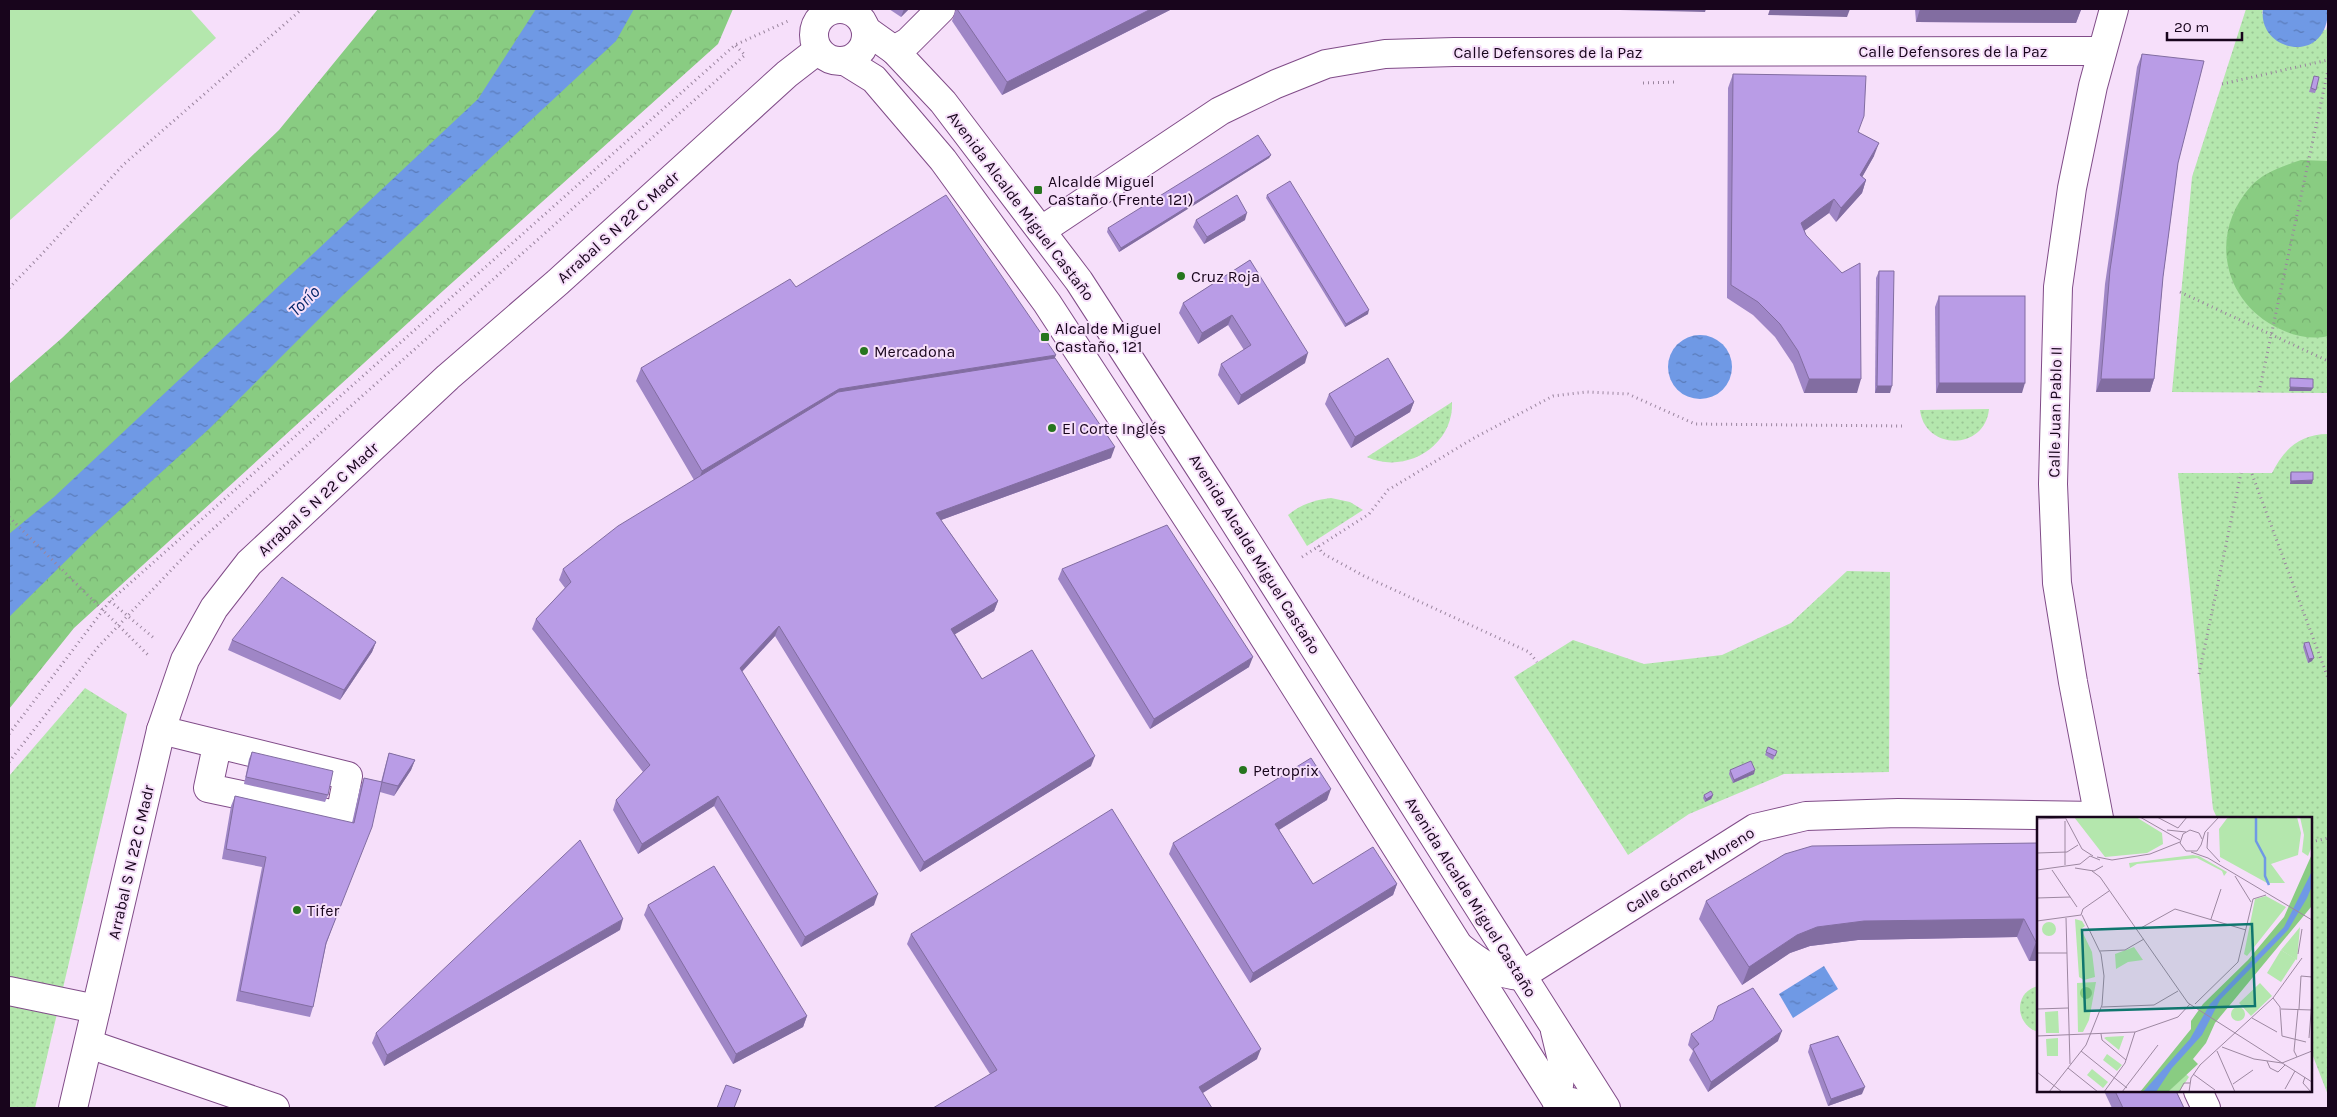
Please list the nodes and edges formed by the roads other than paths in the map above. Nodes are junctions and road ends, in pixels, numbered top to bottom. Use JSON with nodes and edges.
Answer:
{"nodes":[{"id":1,"x":836,"y":9,"type":"edge"},
{"id":2,"x":941,"y":9,"type":"edge"},
{"id":3,"x":2114,"y":9,"type":"edge"},
{"id":4,"x":806,"y":27,"type":"edge"},
{"id":5,"x":866,"y":30,"type":"junction"},
{"id":6,"x":894,"y":50,"type":"junction"},
{"id":7,"x":2102,"y":51,"type":"junction"},
{"id":8,"x":845,"y":60,"type":"junction"},
{"id":9,"x":1042,"y":230,"type":"junction"},
{"id":10,"x":161,"y":730,"type":"junction"},
{"id":11,"x":217,"y":746,"type":"junction"},
{"id":12,"x":2098,"y":817,"type":"edge"},
{"id":13,"x":1459,"y":946,"type":"junction"},
{"id":14,"x":1521,"y":976,"type":"junction"},
{"id":15,"x":9,"y":991,"type":"edge"},
{"id":16,"x":96,"y":1009,"type":"junction"},
{"id":17,"x":1555,"y":1031,"type":"junction"},
{"id":18,"x":89,"y":1044,"type":"junction"},
{"id":19,"x":2198,"y":1092,"type":"edge"},
{"id":20,"x":1556,"y":1106,"type":"edge"},
{"id":21,"x":73,"y":1108,"type":"edge"},
{"id":22,"x":275,"y":1108,"type":"edge"},
{"id":23,"x":1591,"y":1108,"type":"edge"},
{"id":24,"x":1606,"y":1108,"type":"edge"},
{"id":25,"x":2206,"y":1108,"type":"edge"}],
"edges":[{"from":1,"to":4,"type":"street"},
{"from":1,"to":5,"type":"street"},
{"from":2,"to":6,"type":"street"},
{"from":3,"to":7,"type":"street","name":"Calle Juan Pablo II"},
{"from":4,"to":8,"type":"street"},
{"from":4,"to":10,"type":"street","name":"Arrabal S N 22 C Madr"},
{"from":5,"to":6,"type":"street","name":"Avenida Alcalde Miguel Castaño"},
{"from":5,"to":8,"type":"street"},
{"from":6,"to":9,"type":"street","name":"Avenida Alcalde Miguel Castaño"},
{"from":7,"to":9,"type":"street","name":"Calle Defensores de la Paz"},
{"from":7,"to":12,"type":"street","name":"Calle Juan Pablo II"},
{"from":8,"to":13,"type":"street"},
{"from":9,"to":14,"type":"street","name":"Avenida Alcalde Miguel Castaño"},
{"from":10,"to":11,"type":"street"},
{"from":10,"to":16,"type":"street","name":"Arrabal S N 22 C Madr"},
{"from":11,"to":11,"type":"street"},
{"from":12,"to":14,"type":"street","name":"Calle Gómez Moreno"},
{"from":13,"to":14,"type":"street"},
{"from":13,"to":20,"type":"street"},
{"from":14,"to":17,"type":"street","name":"Avenida Alcalde Miguel Castaño"},
{"from":15,"to":16,"type":"street"},
{"from":16,"to":18,"type":"street","name":"Arrabal S N 22 C Madr"},
{"from":17,"to":20,"type":"street"},
{"from":17,"to":24,"type":"street","name":"Avenida Alcalde Miguel Castaño"},
{"from":18,"to":21,"type":"street","name":"Arrabal S N 22 C Madr"},
{"from":18,"to":22,"type":"street"},
{"from":19,"to":25,"type":"street"},
{"from":20,"to":23,"type":"street"}]}
